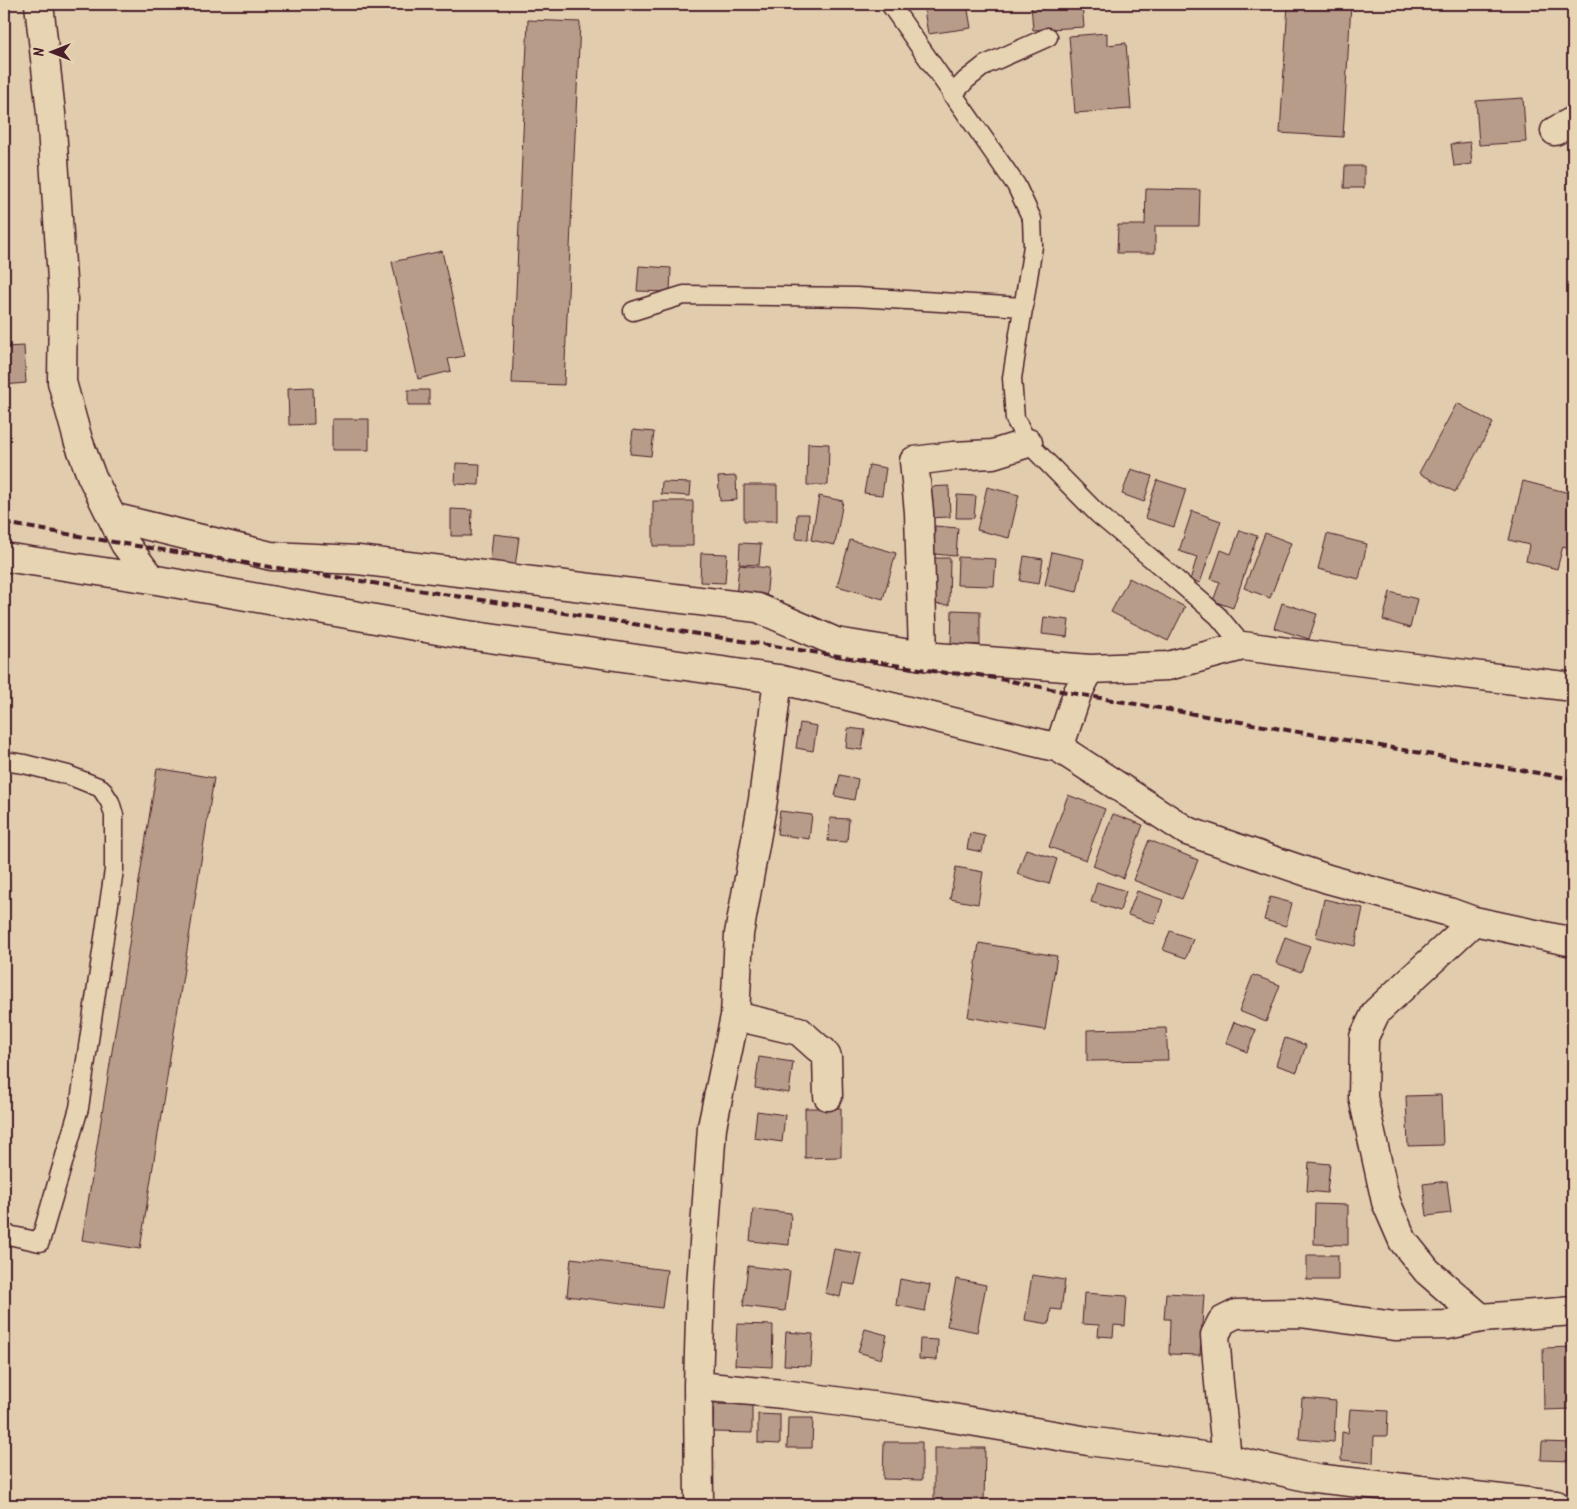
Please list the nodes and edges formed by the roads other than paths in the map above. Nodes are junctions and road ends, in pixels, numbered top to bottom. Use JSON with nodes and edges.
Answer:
{"nodes":[{"id":1,"x":39,"y":4,"type":"edge"},
{"id":2,"x":890,"y":4,"type":"edge"},
{"id":3,"x":1048,"y":37,"type":"dead end"},
{"id":4,"x":952,"y":95,"type":"junction"},
{"id":5,"x":1024,"y":307,"type":"junction"},
{"id":6,"x":633,"y":311,"type":"dead end"},
{"id":7,"x":1028,"y":443,"type":"junction"},
{"id":8,"x":112,"y":517,"type":"junction"},
{"id":9,"x":4,"y":558,"type":"edge"},
{"id":10,"x":152,"y":579,"type":"junction"},
{"id":11,"x":1243,"y":646,"type":"junction"},
{"id":12,"x":924,"y":656,"type":"junction"},
{"id":13,"x":1090,"y":669,"type":"junction"},
{"id":14,"x":778,"y":679,"type":"junction"},
{"id":15,"x":1573,"y":687,"type":"edge"},
{"id":16,"x":1060,"y":748,"type":"junction"},
{"id":17,"x":4,"y":760,"type":"edge"},
{"id":18,"x":1474,"y":921,"type":"junction"},
{"id":19,"x":1573,"y":942,"type":"edge"},
{"id":20,"x":735,"y":1016,"type":"junction"},
{"id":21,"x":828,"y":1096,"type":"dead end"},
{"id":22,"x":4,"y":1234,"type":"edge"},
{"id":23,"x":1573,"y":1311,"type":"edge"},
{"id":24,"x":1481,"y":1318,"type":"junction"},
{"id":25,"x":698,"y":1386,"type":"junction"},
{"id":26,"x":1227,"y":1460,"type":"junction"},
{"id":27,"x":699,"y":1505,"type":"edge"},
{"id":28,"x":1556,"y":1505,"type":"edge"}],
"edges":[{"from":1,"to":8,"type":"street"},
{"from":2,"to":4,"type":"lane"},
{"from":3,"to":4,"type":"lane"},
{"from":4,"to":5,"type":"lane"},
{"from":5,"to":6,"type":"lane"},
{"from":5,"to":7,"type":"lane"},
{"from":7,"to":11,"type":"lane"},
{"from":7,"to":12,"type":"street"},
{"from":8,"to":10,"type":"street"},
{"from":8,"to":12,"type":"street"},
{"from":9,"to":10,"type":"street"},
{"from":10,"to":14,"type":"street"},
{"from":11,"to":13,"type":"street"},
{"from":11,"to":15,"type":"street"},
{"from":12,"to":13,"type":"street"},
{"from":13,"to":16,"type":"street"},
{"from":14,"to":16,"type":"street"},
{"from":14,"to":20,"type":"street"},
{"from":16,"to":18,"type":"street"},
{"from":17,"to":22,"type":"lane"},
{"from":18,"to":19,"type":"street"},
{"from":18,"to":24,"type":"street"},
{"from":20,"to":21,"type":"street"},
{"from":20,"to":25,"type":"street"},
{"from":23,"to":24,"type":"street"},
{"from":24,"to":26,"type":"street"},
{"from":25,"to":26,"type":"street"},
{"from":25,"to":27,"type":"street"},
{"from":26,"to":28,"type":"street"}]}
